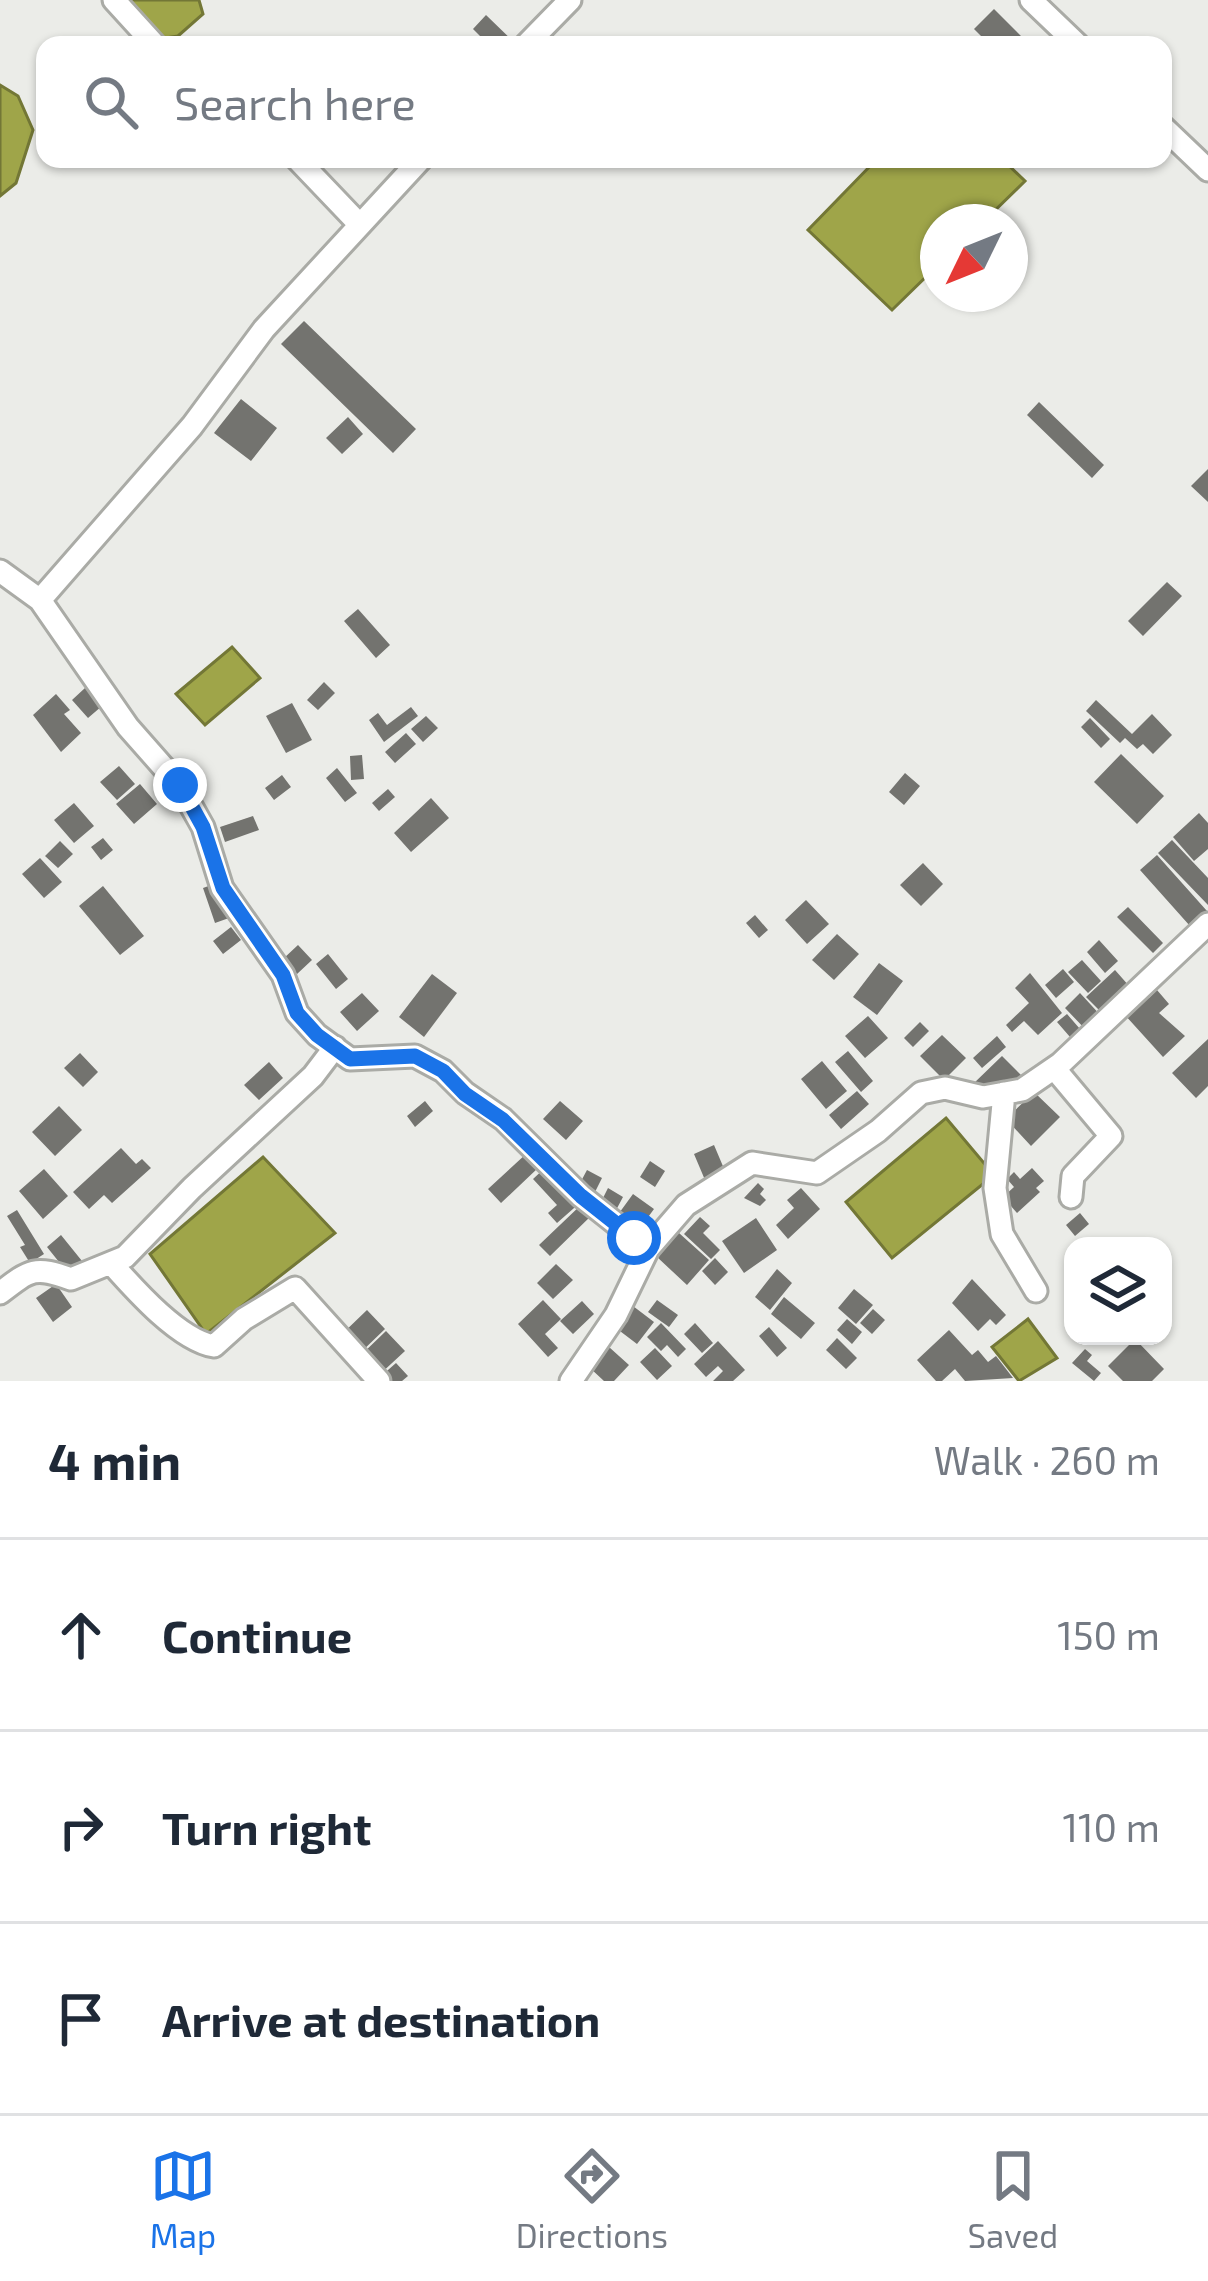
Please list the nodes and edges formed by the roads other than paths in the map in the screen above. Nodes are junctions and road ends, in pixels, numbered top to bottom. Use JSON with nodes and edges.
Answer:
{"nodes":[{"id":1,"x":114,"y":0,"type":"edge"},
{"id":2,"x":570,"y":0,"type":"edge"},
{"id":3,"x":1031,"y":0,"type":"edge"},
{"id":4,"x":147,"y":36,"type":"edge"},
{"id":5,"x":535,"y":36,"type":"edge"},
{"id":6,"x":1069,"y":36,"type":"edge"},
{"id":7,"x":1172,"y":136,"type":"edge"},
{"id":8,"x":306,"y":168,"type":"edge"},
{"id":9,"x":413,"y":168,"type":"edge"},
{"id":10,"x":1208,"y":170,"type":"edge"},
{"id":11,"x":360,"y":225,"type":"junction"},
{"id":12,"x":0,"y":571,"type":"edge"},
{"id":13,"x":40,"y":600,"type":"junction"},
{"id":14,"x":1208,"y":924,"type":"edge"},
{"id":15,"x":334,"y":1047,"type":"junction"},
{"id":16,"x":1054,"y":1068,"type":"junction"},
{"id":17,"x":1004,"y":1093,"type":"junction"},
{"id":18,"x":1071,"y":1197,"type":"dead end"},
{"id":19,"x":648,"y":1249,"type":"junction"},
{"id":20,"x":111,"y":1263,"type":"junction"},
{"id":21,"x":1036,"y":1291,"type":"dead end"},
{"id":22,"x":0,"y":1293,"type":"edge"},
{"id":23,"x":379,"y":1381,"type":"edge"},
{"id":24,"x":572,"y":1381,"type":"edge"}],
"edges":[{"from":1,"to":4,"type":"street"},
{"from":2,"to":5,"type":"street"},
{"from":3,"to":6,"type":"street"},
{"from":7,"to":10,"type":"street"},
{"from":8,"to":11,"type":"street"},
{"from":9,"to":11,"type":"street"},
{"from":11,"to":13,"type":"street"},
{"from":12,"to":13,"type":"street"},
{"from":13,"to":15,"type":"street"},
{"from":14,"to":16,"type":"street"},
{"from":15,"to":19,"type":"street"},
{"from":15,"to":20,"type":"street"},
{"from":16,"to":17,"type":"street"},
{"from":16,"to":18,"type":"street"},
{"from":17,"to":19,"type":"street"},
{"from":17,"to":21,"type":"street"},
{"from":19,"to":24,"type":"street"},
{"from":20,"to":22,"type":"street"},
{"from":20,"to":23,"type":"street"}]}
